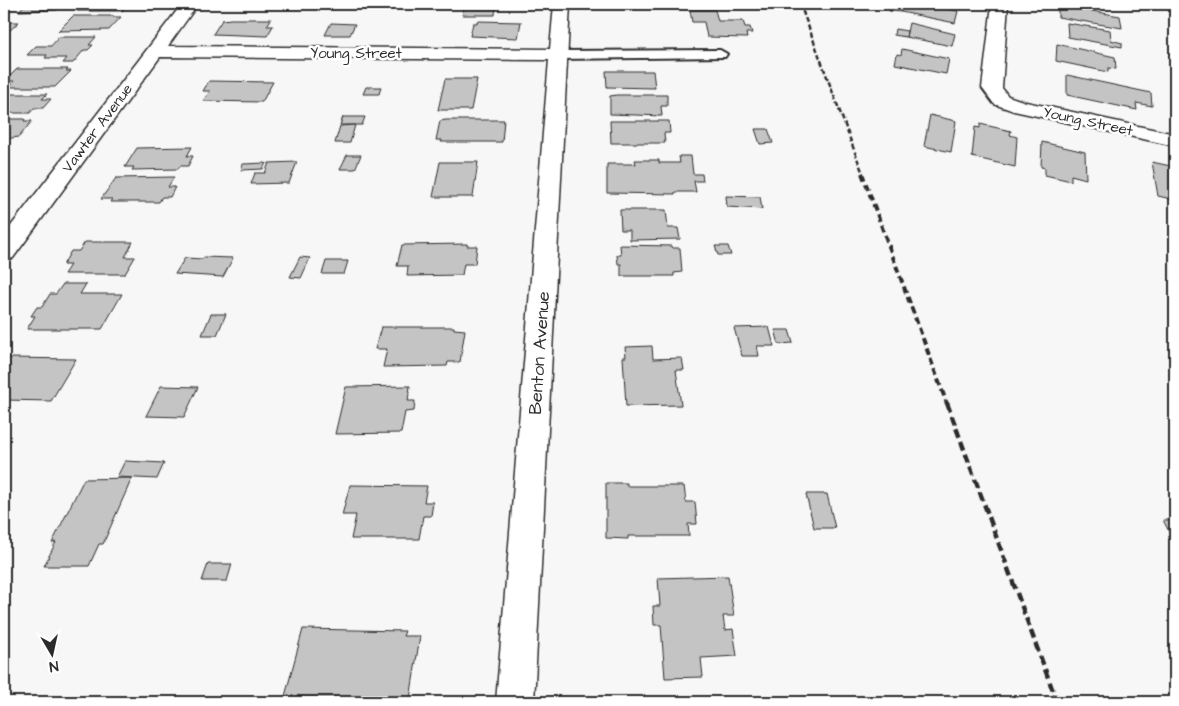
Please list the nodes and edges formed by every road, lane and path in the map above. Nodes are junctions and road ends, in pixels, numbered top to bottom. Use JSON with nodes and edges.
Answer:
{"nodes":[{"id":1,"x":190,"y":4,"type":"edge"},
{"id":2,"x":562,"y":4,"type":"edge"},
{"id":3,"x":1000,"y":4,"type":"edge"},
{"id":4,"x":154,"y":51,"type":"junction"},
{"id":5,"x":720,"y":54,"type":"dead end"},
{"id":6,"x":558,"y":55,"type":"junction"},
{"id":7,"x":1175,"y":140,"type":"edge"},
{"id":8,"x":4,"y":252,"type":"edge"},
{"id":9,"x":515,"y":702,"type":"edge"}],
"edges":[{"from":1,"to":4,"type":"street","name":"Vawter Avenue"},
{"from":2,"to":6,"type":"street","name":"Benton Avenue"},
{"from":3,"to":7,"type":"street","name":"Young Street"},
{"from":4,"to":6,"type":"street","name":"Young Street"},
{"from":4,"to":8,"type":"street","name":"Vawter Avenue"},
{"from":5,"to":6,"type":"lane"},
{"from":6,"to":9,"type":"street","name":"Benton Avenue"}]}
